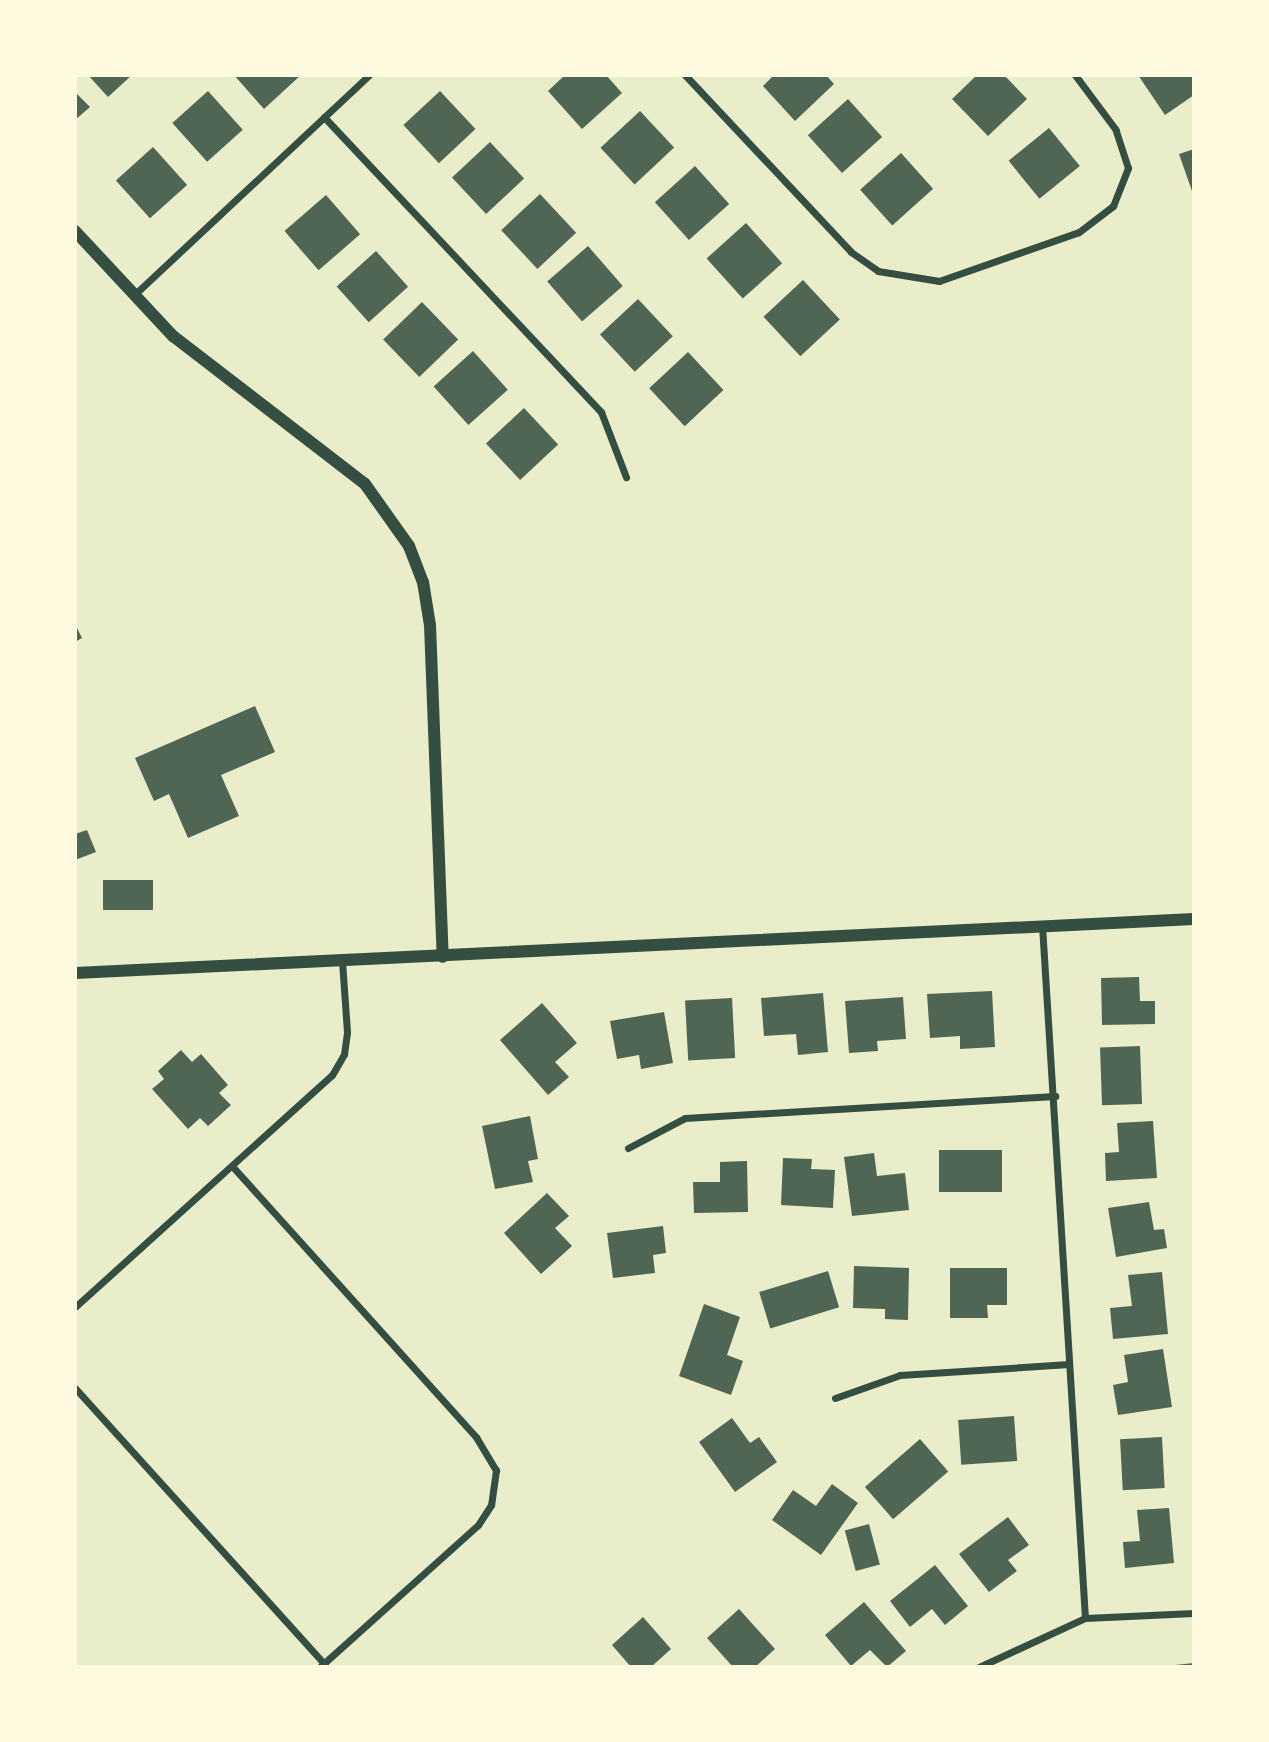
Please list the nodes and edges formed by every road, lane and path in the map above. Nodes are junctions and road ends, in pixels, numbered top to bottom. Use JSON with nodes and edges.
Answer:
{"nodes":[{"id":1,"x":369,"y":75,"type":"edge"},
{"id":2,"x":685,"y":75,"type":"edge"},
{"id":3,"x":1075,"y":75,"type":"edge"},
{"id":4,"x":324,"y":117,"type":"junction"},
{"id":5,"x":75,"y":231,"type":"edge"},
{"id":6,"x":135,"y":295,"type":"junction"},
{"id":7,"x":626,"y":477,"type":"dead end"},
{"id":8,"x":1194,"y":919,"type":"edge"},
{"id":9,"x":1042,"y":925,"type":"junction"},
{"id":10,"x":443,"y":957,"type":"junction"},
{"id":11,"x":342,"y":961,"type":"junction"},
{"id":12,"x":75,"y":973,"type":"edge"},
{"id":13,"x":1055,"y":1096,"type":"junction"},
{"id":14,"x":628,"y":1148,"type":"dead end"},
{"id":15,"x":232,"y":1166,"type":"junction"},
{"id":16,"x":75,"y":1307,"type":"edge"},
{"id":17,"x":1069,"y":1364,"type":"junction"},
{"id":18,"x":75,"y":1388,"type":"edge"},
{"id":19,"x":835,"y":1398,"type":"dead end"},
{"id":20,"x":1194,"y":1612,"type":"edge"},
{"id":21,"x":1085,"y":1618,"type":"junction"},
{"id":22,"x":322,"y":1665,"type":"edge"},
{"id":23,"x":979,"y":1667,"type":"edge"}],
"edges":[{"from":1,"to":4,"type":"street"},
{"from":2,"to":3,"type":"street"},
{"from":4,"to":6,"type":"street"},
{"from":4,"to":7,"type":"street"},
{"from":5,"to":6,"type":"street"},
{"from":6,"to":10,"type":"street"},
{"from":8,"to":9,"type":"street"},
{"from":9,"to":10,"type":"street"},
{"from":9,"to":13,"type":"street"},
{"from":10,"to":11,"type":"street"},
{"from":11,"to":12,"type":"street"},
{"from":11,"to":15,"type":"street"},
{"from":13,"to":14,"type":"street"},
{"from":13,"to":17,"type":"street"},
{"from":15,"to":16,"type":"street"},
{"from":15,"to":22,"type":"street"},
{"from":17,"to":19,"type":"street"},
{"from":17,"to":21,"type":"street"},
{"from":18,"to":22,"type":"street"},
{"from":20,"to":21,"type":"street"},
{"from":21,"to":23,"type":"street"}]}
